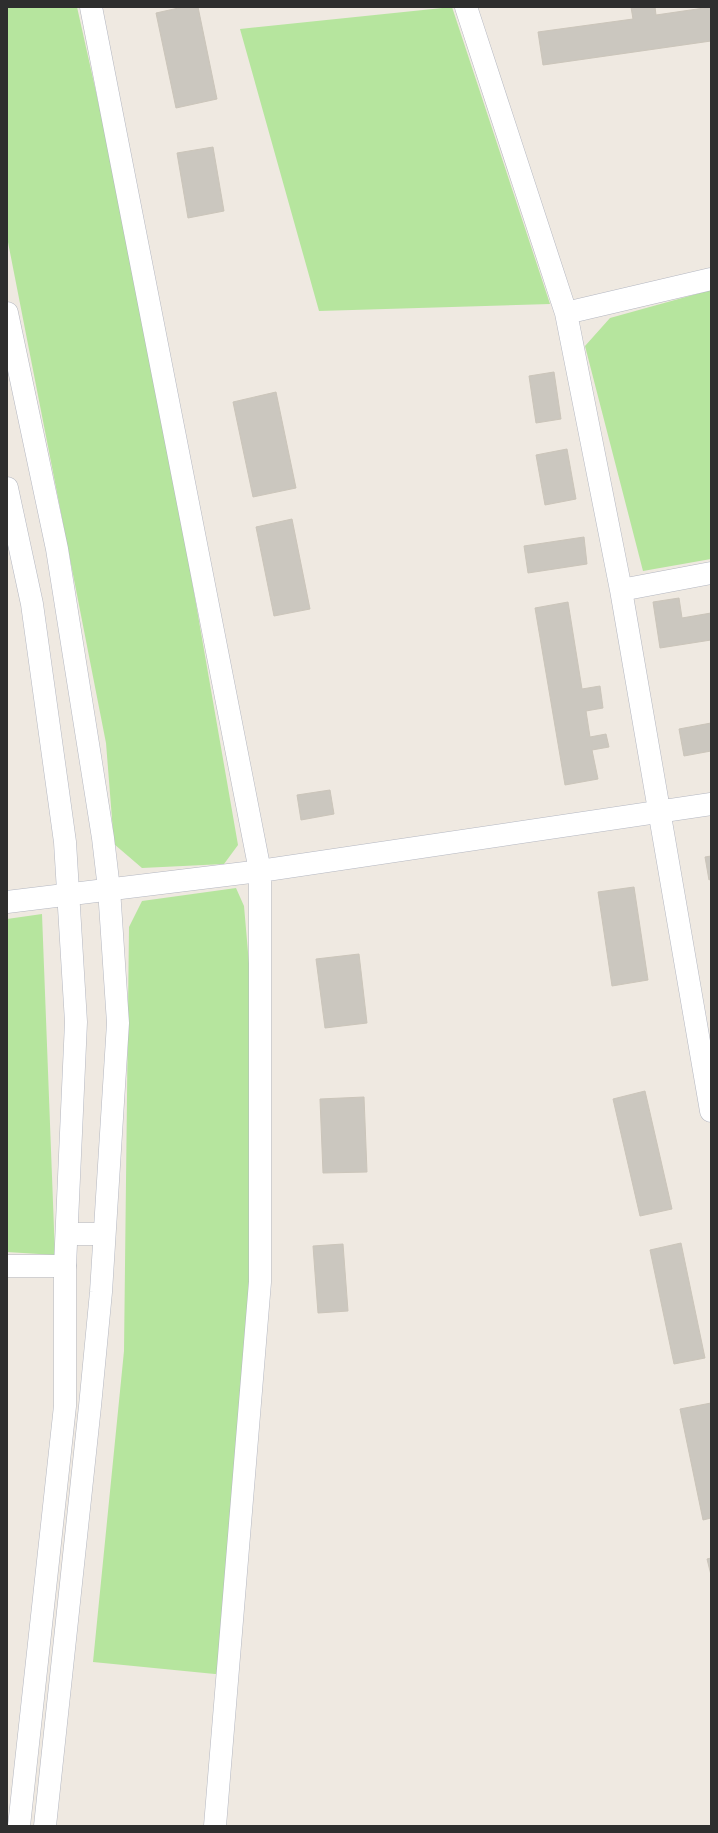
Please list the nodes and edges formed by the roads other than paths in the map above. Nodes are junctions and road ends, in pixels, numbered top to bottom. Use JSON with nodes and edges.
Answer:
{"nodes":[{"id":1,"x":91,"y":7,"type":"edge"},
{"id":2,"x":466,"y":7,"type":"edge"},
{"id":3,"x":711,"y":279,"type":"edge"},
{"id":4,"x":7,"y":312,"type":"edge"},
{"id":5,"x":566,"y":313,"type":"junction"},
{"id":6,"x":7,"y":488,"type":"edge"},
{"id":7,"x":711,"y":573,"type":"edge"},
{"id":8,"x":621,"y":590,"type":"junction"},
{"id":9,"x":711,"y":804,"type":"edge"},
{"id":10,"x":660,"y":812,"type":"junction"},
{"id":11,"x":260,"y":871,"type":"junction"},
{"id":12,"x":109,"y":890,"type":"junction"},
{"id":13,"x":68,"y":894,"type":"junction"},
{"id":14,"x":7,"y":902,"type":"edge"},
{"id":15,"x":704,"y":1031,"type":"edge"},
{"id":16,"x":711,"y":1111,"type":"edge"},
{"id":17,"x":67,"y":1234,"type":"junction"},
{"id":18,"x":104,"y":1234,"type":"junction"},
{"id":19,"x":7,"y":1266,"type":"edge"},
{"id":20,"x":65,"y":1266,"type":"junction"},
{"id":21,"x":19,"y":1826,"type":"edge"},
{"id":22,"x":45,"y":1826,"type":"edge"},
{"id":23,"x":215,"y":1826,"type":"edge"}],
"edges":[{"from":1,"to":11,"type":"street"},
{"from":2,"to":5,"type":"street"},
{"from":3,"to":5,"type":"street"},
{"from":4,"to":12,"type":"street"},
{"from":5,"to":8,"type":"street"},
{"from":6,"to":13,"type":"street"},
{"from":7,"to":8,"type":"street"},
{"from":8,"to":10,"type":"street"},
{"from":9,"to":10,"type":"street"},
{"from":10,"to":11,"type":"street"},
{"from":10,"to":15,"type":"street"},
{"from":11,"to":12,"type":"street"},
{"from":11,"to":23,"type":"street"},
{"from":12,"to":13,"type":"street"},
{"from":12,"to":18,"type":"street"},
{"from":13,"to":14,"type":"street"},
{"from":13,"to":17,"type":"street"},
{"from":15,"to":16,"type":"street"},
{"from":17,"to":18,"type":"street"},
{"from":17,"to":20,"type":"street"},
{"from":18,"to":22,"type":"street"},
{"from":19,"to":20,"type":"street"},
{"from":20,"to":21,"type":"street"}]}
